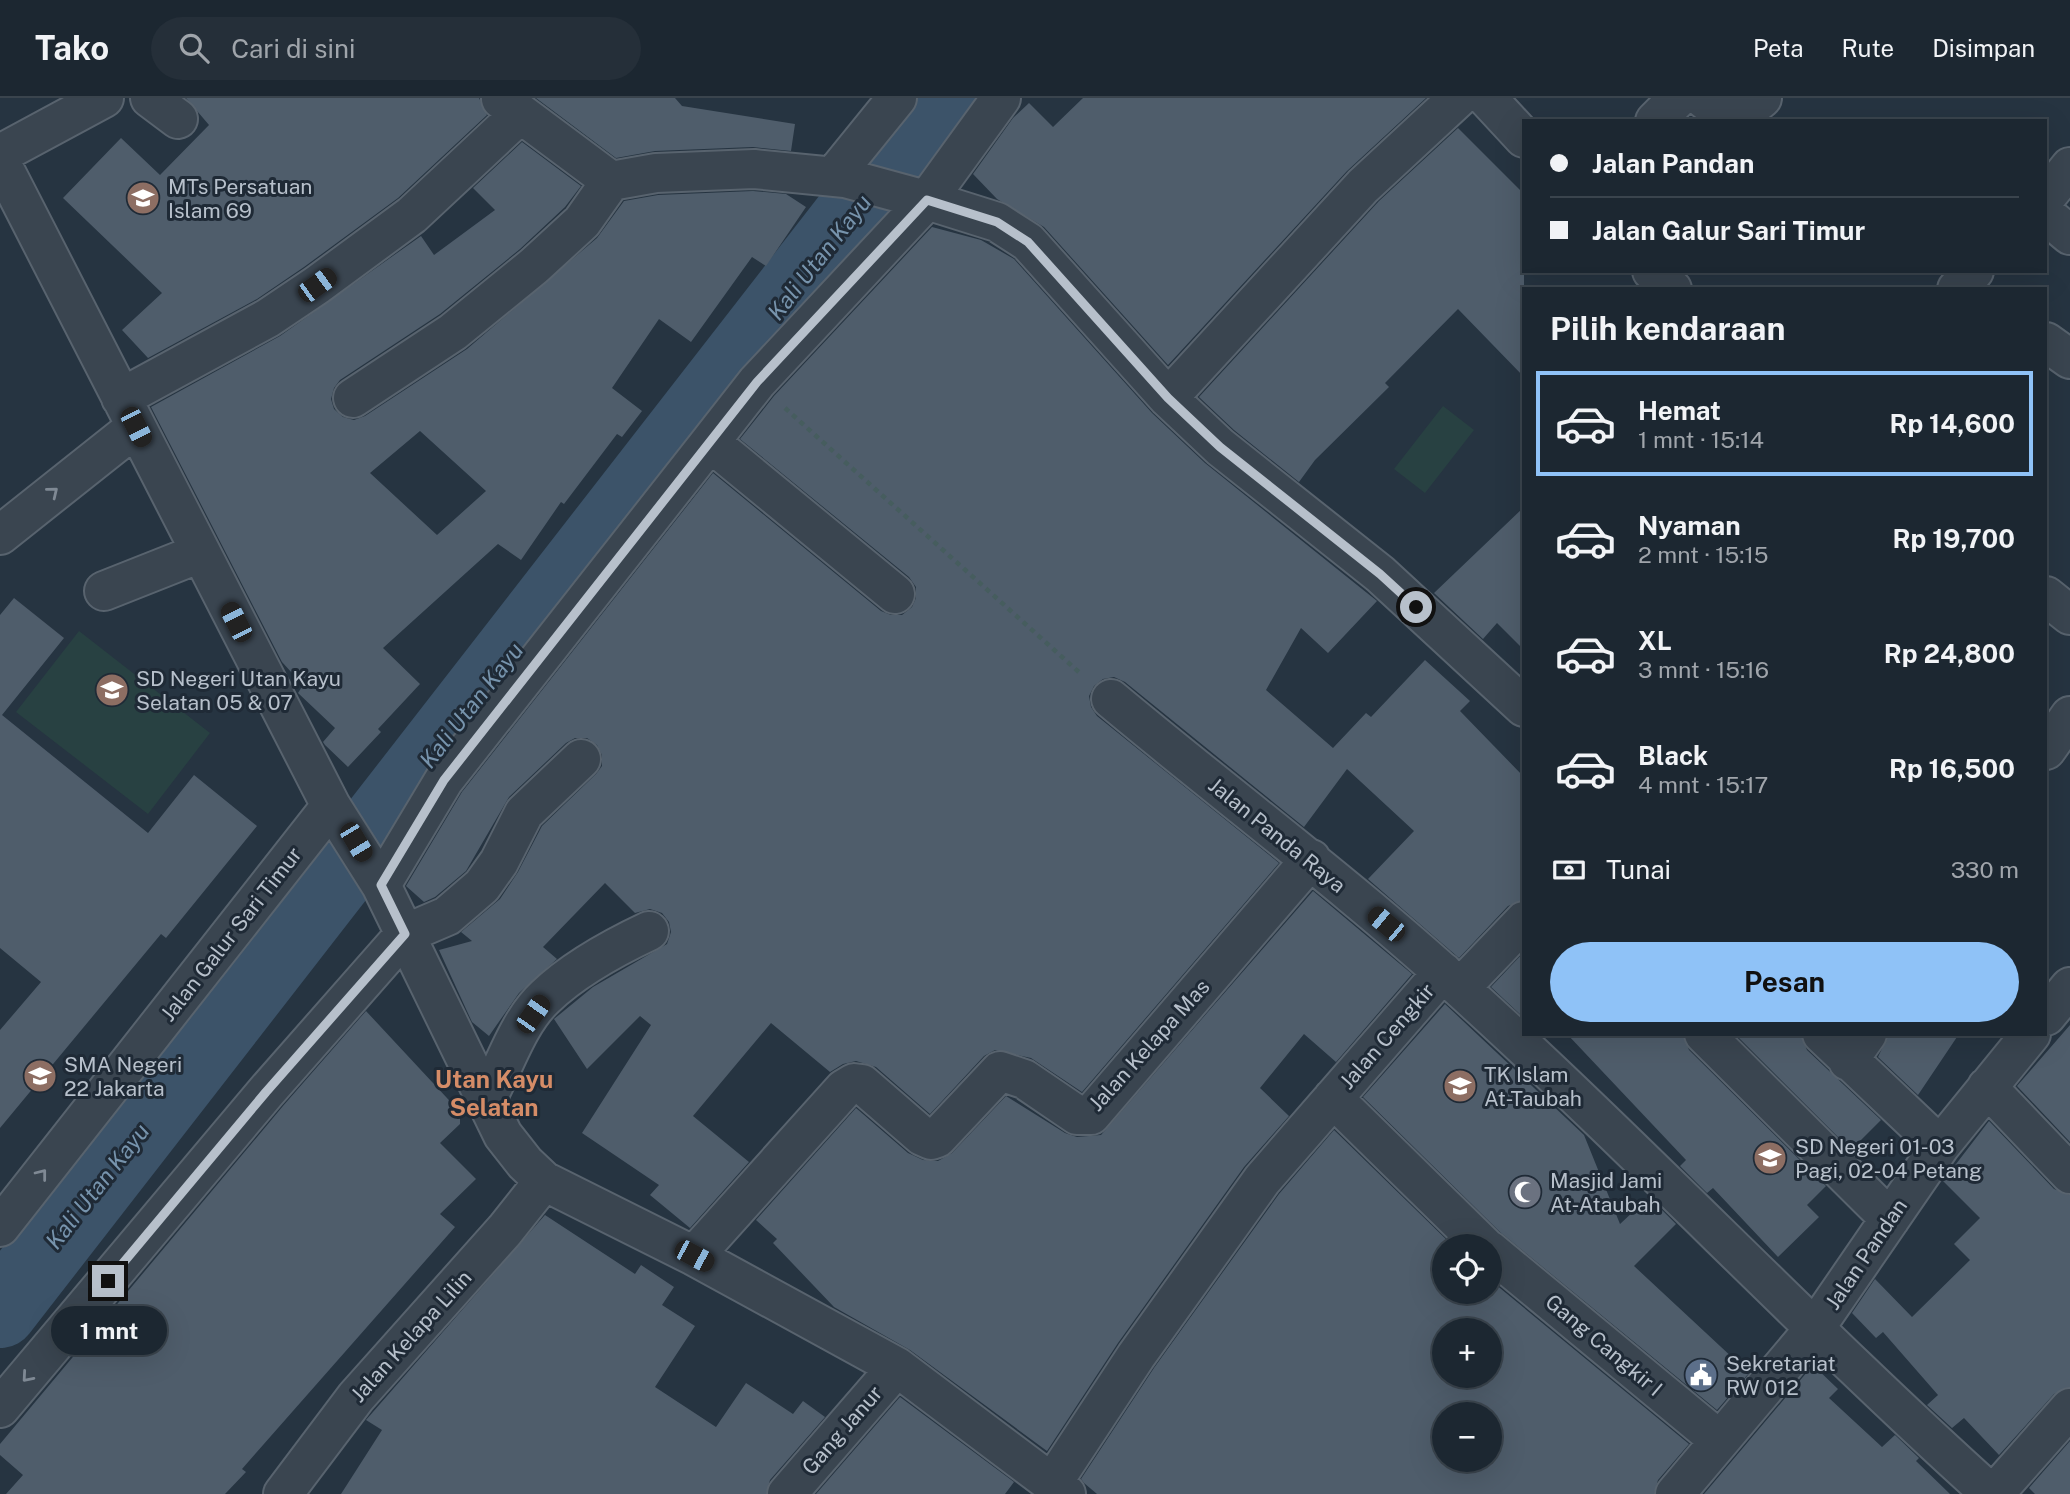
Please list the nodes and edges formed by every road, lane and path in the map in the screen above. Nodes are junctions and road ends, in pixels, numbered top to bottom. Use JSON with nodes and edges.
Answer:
{"nodes":[{"id":1,"x":104,"y":98,"type":"edge"},
{"id":2,"x":897,"y":98,"type":"edge"},
{"id":3,"x":1001,"y":98,"type":"edge"},
{"id":4,"x":1458,"y":98,"type":"edge"},
{"id":5,"x":1487,"y":98,"type":"edge"},
{"id":6,"x":1678,"y":98,"type":"edge"},
{"id":7,"x":1703,"y":98,"type":"edge"},
{"id":8,"x":1762,"y":98,"type":"edge"},
{"id":9,"x":510,"y":107,"type":"edge"},
{"id":10,"x":1657,"y":119,"type":"edge"},
{"id":11,"x":1730,"y":119,"type":"edge"},
{"id":12,"x":1736,"y":119,"type":"edge"},
{"id":13,"x":1522,"y":136,"type":"edge"},
{"id":14,"x":0,"y":154,"type":"edge"},
{"id":15,"x":0,"y":161,"type":"edge"},
{"id":16,"x":2070,"y":167,"type":"edge"},
{"id":17,"x":839,"y":177,"type":"junction"},
{"id":18,"x":611,"y":181,"type":"junction"},
{"id":19,"x":2047,"y":196,"type":"edge"},
{"id":20,"x":925,"y":199,"type":"junction"},
{"id":21,"x":2047,"y":216,"type":"edge"},
{"id":22,"x":2070,"y":235,"type":"edge"},
{"id":23,"x":1654,"y":273,"type":"edge"},
{"id":24,"x":1670,"y":287,"type":"edge"},
{"id":25,"x":2047,"y":343,"type":"edge"},
{"id":26,"x":2070,"y":359,"type":"edge"},
{"id":27,"x":757,"y":382,"type":"junction"},
{"id":28,"x":353,"y":398,"type":"dead end"},
{"id":29,"x":1168,"y":398,"type":"junction"},
{"id":30,"x":128,"y":412,"type":"junction"},
{"id":31,"x":710,"y":442,"type":"junction"},
{"id":32,"x":0,"y":535,"type":"edge"},
{"id":33,"x":200,"y":553,"type":"junction"},
{"id":34,"x":103,"y":591,"type":"dead end"},
{"id":35,"x":895,"y":594,"type":"dead end"},
{"id":36,"x":2047,"y":597,"type":"edge"},
{"id":37,"x":2070,"y":615,"type":"edge"},
{"id":38,"x":1111,"y":699,"type":"joint"},
{"id":39,"x":1522,"y":705,"type":"edge"},
{"id":40,"x":2070,"y":716,"type":"edge"},
{"id":41,"x":2047,"y":749,"type":"edge"},
{"id":42,"x":581,"y":759,"type":"dead end"},
{"id":43,"x":338,"y":816,"type":"junction"},
{"id":44,"x":1311,"y":859,"type":"junction"},
{"id":45,"x":378,"y":880,"type":"junction"},
{"id":46,"x":1522,"y":923,"type":"edge"},
{"id":47,"x":649,"y":930,"type":"dead end"},
{"id":48,"x":405,"y":934,"type":"junction"},
{"id":49,"x":1452,"y":980,"type":"junction"},
{"id":50,"x":2070,"y":987,"type":"edge"},
{"id":51,"x":2047,"y":1015,"type":"edge"},
{"id":52,"x":1706,"y":1036,"type":"edge"},
{"id":53,"x":2029,"y":1036,"type":"edge"},
{"id":54,"x":1846,"y":1043,"type":"edge"},
{"id":55,"x":1987,"y":1087,"type":"junction"},
{"id":56,"x":1333,"y":1098,"type":"junction"},
{"id":57,"x":486,"y":1100,"type":"junction"},
{"id":58,"x":1940,"y":1146,"type":"junction"},
{"id":59,"x":2070,"y":1174,"type":"edge"},
{"id":60,"x":544,"y":1181,"type":"junction"},
{"id":61,"x":1890,"y":1219,"type":"junction"},
{"id":62,"x":0,"y":1227,"type":"edge"},
{"id":63,"x":1472,"y":1234,"type":"edge"},
{"id":64,"x":694,"y":1256,"type":"junction"},
{"id":65,"x":1502,"y":1261,"type":"edge"},
{"id":66,"x":1815,"y":1328,"type":"junction"},
{"id":67,"x":897,"y":1367,"type":"junction"},
{"id":68,"x":0,"y":1408,"type":"edge"},
{"id":69,"x":2070,"y":1408,"type":"edge"},
{"id":70,"x":1719,"y":1440,"type":"junction"},
{"id":71,"x":1059,"y":1488,"type":"edge"},
{"id":72,"x":1997,"y":1490,"type":"edge"},
{"id":73,"x":283,"y":1494,"type":"edge"},
{"id":74,"x":787,"y":1494,"type":"edge"},
{"id":75,"x":1675,"y":1494,"type":"edge"}],
"edges":[{"from":1,"to":14,"type":"street"},
{"from":2,"to":17,"type":"street"},
{"from":3,"to":20,"type":"street"},
{"from":4,"to":29,"type":"street"},
{"from":5,"to":13,"type":"street"},
{"from":6,"to":10,"type":"street"},
{"from":7,"to":11,"type":"street"},
{"from":8,"to":12,"type":"street"},
{"from":9,"to":18,"type":"street"},
{"from":9,"to":30,"type":"street"},
{"from":15,"to":30,"type":"street"},
{"from":16,"to":19,"type":"street"},
{"from":17,"to":18,"type":"street"},
{"from":17,"to":20,"type":"street"},
{"from":18,"to":28,"type":"street"},
{"from":20,"to":27,"type":"street"},
{"from":20,"to":29,"type":"street"},
{"from":21,"to":22,"type":"street"},
{"from":23,"to":24,"type":"street"},
{"from":25,"to":26,"type":"street"},
{"from":27,"to":31,"type":"street"},
{"from":27,"to":38,"type":"path"},
{"from":29,"to":39,"type":"street"},
{"from":32,"to":30,"type":"street","one_way":true},
{"from":30,"to":33,"type":"street"},
{"from":31,"to":35,"type":"street"},
{"from":31,"to":45,"type":"street"},
{"from":33,"to":34,"type":"street"},
{"from":33,"to":43,"type":"street"},
{"from":36,"to":37,"type":"street"},
{"from":38,"to":44,"type":"street","name":"Jalan Panda Raya"},
{"from":40,"to":41,"type":"street"},
{"from":42,"to":48,"type":"street"},
{"from":43,"to":45,"type":"street"},
{"from":62,"to":43,"type":"street","name":"Jalan Galur Sari Timur","one_way":true},
{"from":44,"to":49,"type":"street","name":"Jalan Panda Raya"},
{"from":44,"to":64,"type":"street","name":"Jalan Kelapa Mas"},
{"from":45,"to":48,"type":"street"},
{"from":46,"to":49,"type":"street"},
{"from":47,"to":57,"type":"street"},
{"from":48,"to":57,"type":"street"},
{"from":48,"to":68,"type":"street","one_way":true},
{"from":49,"to":56,"type":"street","name":"Jalan Cengkir"},
{"from":49,"to":66,"type":"street","name":"Jalan Cengkir"},
{"from":50,"to":51,"type":"street"},
{"from":52,"to":61,"type":"street"},
{"from":53,"to":55,"type":"street","name":"Jalan Pandan"},
{"from":54,"to":58,"type":"street"},
{"from":55,"to":58,"type":"street","name":"Jalan Pandan"},
{"from":55,"to":59,"type":"street"},
{"from":56,"to":63,"type":"street"},
{"from":56,"to":71,"type":"street","name":"Jalan Cengkir"},
{"from":57,"to":60,"type":"street"},
{"from":58,"to":61,"type":"street","name":"Jalan Pandan"},
{"from":60,"to":64,"type":"street"},
{"from":60,"to":73,"type":"street","name":"Jalan Kelapa Lilin"},
{"from":61,"to":66,"type":"street","name":"Jalan Pandan"},
{"from":64,"to":67,"type":"street"},
{"from":65,"to":70,"type":"street","name":"Gang Cangkir I"},
{"from":66,"to":70,"type":"street","name":"Jalan Pandan"},
{"from":66,"to":72,"type":"street","name":"Jalan Cengkir"},
{"from":67,"to":71,"type":"street"},
{"from":67,"to":74,"type":"street","name":"Gang Janur"},
{"from":69,"to":72,"type":"street"},
{"from":70,"to":75,"type":"street","name":"Jalan Pandan"}]}
